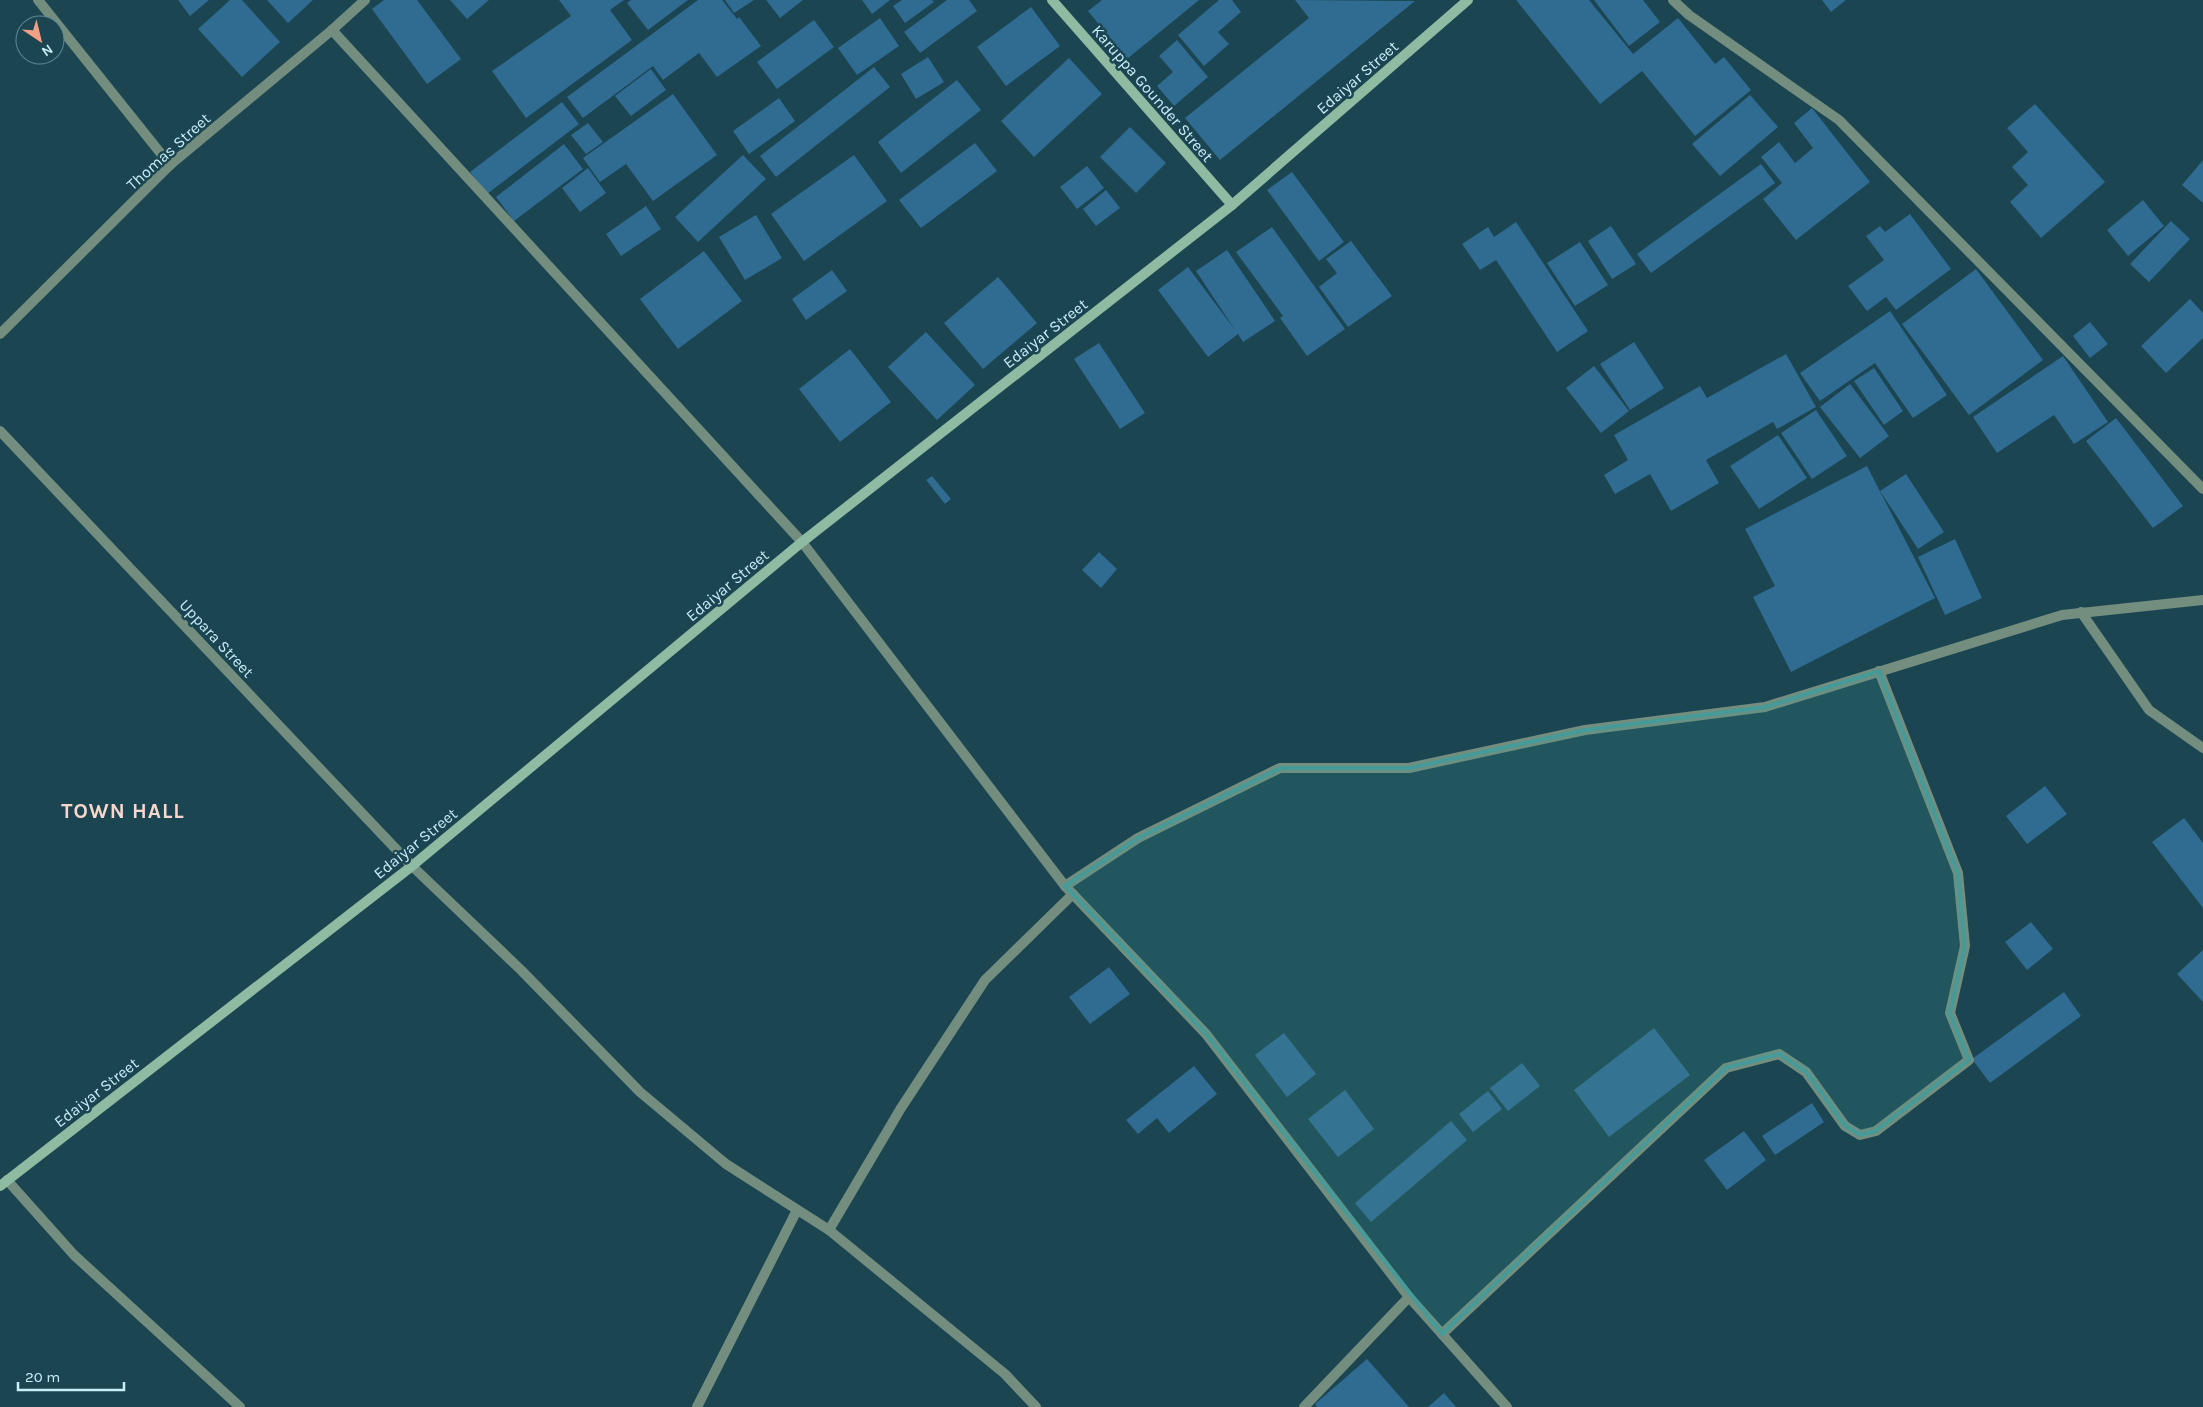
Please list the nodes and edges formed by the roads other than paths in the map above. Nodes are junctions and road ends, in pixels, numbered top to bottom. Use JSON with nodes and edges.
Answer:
{"nodes":[{"id":1,"x":38,"y":0,"type":"edge"},
{"id":2,"x":364,"y":0,"type":"edge"},
{"id":3,"x":1052,"y":0,"type":"edge"},
{"id":4,"x":1468,"y":0,"type":"edge"},
{"id":5,"x":1673,"y":0,"type":"edge"},
{"id":6,"x":332,"y":30,"type":"junction"},
{"id":7,"x":170,"y":165,"type":"junction"},
{"id":8,"x":1232,"y":205,"type":"junction"},
{"id":9,"x":0,"y":334,"type":"edge"},
{"id":10,"x":0,"y":431,"type":"edge"},
{"id":11,"x":2203,"y":489,"type":"edge"},
{"id":12,"x":802,"y":542,"type":"junction"},
{"id":13,"x":2203,"y":600,"type":"edge"},
{"id":14,"x":2081,"y":612,"type":"junction"},
{"id":15,"x":1879,"y":671,"type":"junction"},
{"id":16,"x":2203,"y":748,"type":"edge"},
{"id":17,"x":412,"y":866,"type":"junction"},
{"id":18,"x":1065,"y":886,"type":"junction"},
{"id":19,"x":1073,"y":894,"type":"junction"},
{"id":20,"x":4,"y":1183,"type":"edge"},
{"id":21,"x":796,"y":1210,"type":"junction"},
{"id":22,"x":829,"y":1230,"type":"junction"},
{"id":23,"x":1409,"y":1297,"type":"junction"},
{"id":24,"x":1442,"y":1334,"type":"junction"},
{"id":25,"x":240,"y":1407,"type":"edge"},
{"id":26,"x":697,"y":1407,"type":"edge"},
{"id":27,"x":1036,"y":1407,"type":"edge"},
{"id":28,"x":1304,"y":1407,"type":"edge"},
{"id":29,"x":1507,"y":1407,"type":"edge"}],
"edges":[{"from":1,"to":7,"type":"street"},
{"from":2,"to":6,"type":"street","name":"Thomas Street"},
{"from":3,"to":8,"type":"street","name":"Karuppa Gounder Street"},
{"from":4,"to":8,"type":"street","name":"Edaiyar Street"},
{"from":5,"to":11,"type":"street"},
{"from":6,"to":7,"type":"street","name":"Thomas Street"},
{"from":6,"to":12,"type":"street"},
{"from":7,"to":9,"type":"street","name":"Thomas Street"},
{"from":8,"to":12,"type":"street","name":"Edaiyar Street"},
{"from":10,"to":17,"type":"street","name":"Uppara Street"},
{"from":12,"to":17,"type":"street","name":"Edaiyar Street"},
{"from":12,"to":18,"type":"street"},
{"from":13,"to":14,"type":"street"},
{"from":14,"to":15,"type":"street"},
{"from":14,"to":16,"type":"street"},
{"from":15,"to":18,"type":"street"},
{"from":15,"to":24,"type":"street"},
{"from":17,"to":20,"type":"street","name":"Edaiyar Street"},
{"from":17,"to":21,"type":"street","name":"Uppara Street"},
{"from":18,"to":19,"type":"street"},
{"from":19,"to":22,"type":"street"},
{"from":19,"to":23,"type":"street"},
{"from":20,"to":25,"type":"street"},
{"from":21,"to":22,"type":"street","name":"Uppara Street"},
{"from":21,"to":26,"type":"street"},
{"from":22,"to":27,"type":"street","name":"Uppara Street"},
{"from":23,"to":24,"type":"street"},
{"from":23,"to":28,"type":"street"},
{"from":24,"to":29,"type":"street"}]}
